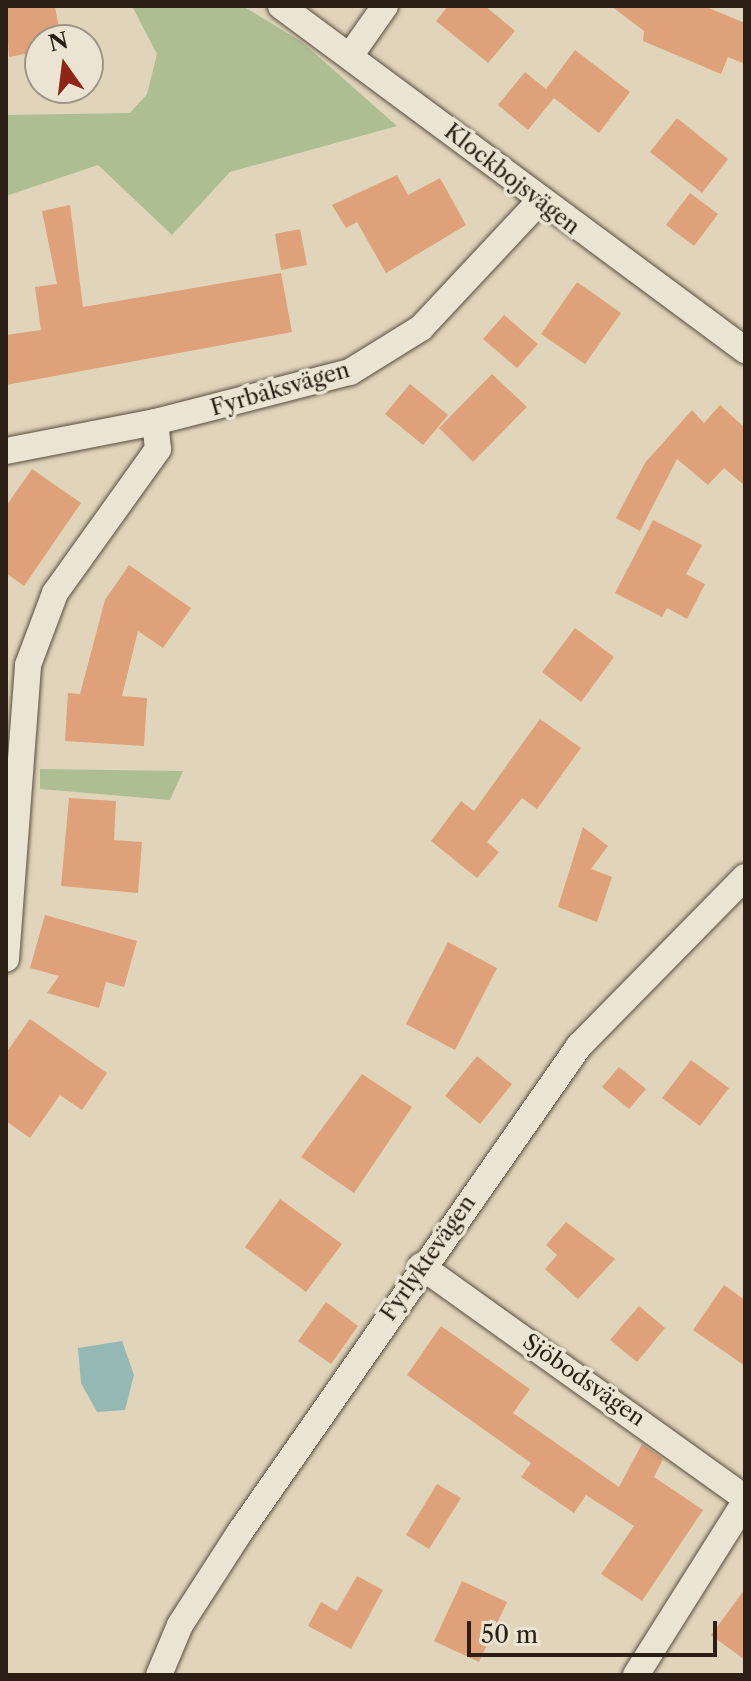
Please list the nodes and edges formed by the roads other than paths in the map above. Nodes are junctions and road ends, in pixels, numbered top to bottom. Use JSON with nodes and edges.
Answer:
{"nodes":[{"id":1,"x":281,"y":6,"type":"edge"},
{"id":2,"x":385,"y":6,"type":"edge"},
{"id":3,"x":352,"y":53,"type":"junction"},
{"id":4,"x":539,"y":202,"type":"junction"},
{"id":5,"x":745,"y":350,"type":"edge"},
{"id":6,"x":155,"y":422,"type":"junction"},
{"id":7,"x":6,"y":451,"type":"edge"},
{"id":8,"x":745,"y":877,"type":"edge"},
{"id":9,"x":6,"y":959,"type":"edge"},
{"id":10,"x":421,"y":1266,"type":"junction"},
{"id":11,"x":745,"y":1500,"type":"edge"},
{"id":12,"x":159,"y":1675,"type":"edge"},
{"id":13,"x":636,"y":1675,"type":"edge"}],
"edges":[{"from":1,"to":3,"type":"street","name":"Klockbojsvägen"},
{"from":2,"to":3,"type":"street"},
{"from":3,"to":4,"type":"street","name":"Klockbojsvägen"},
{"from":4,"to":5,"type":"street","name":"Klockbojsvägen"},
{"from":4,"to":6,"type":"street","name":"Fyrbåksvägen"},
{"from":6,"to":7,"type":"street","name":"Fyrbåksvägen"},
{"from":6,"to":9,"type":"street"},
{"from":8,"to":10,"type":"street","name":"Fyrlyktevägen"},
{"from":10,"to":11,"type":"street","name":"Sjöbodsvägen"},
{"from":10,"to":12,"type":"street","name":"Fyrlyktevägen"},
{"from":11,"to":13,"type":"street","name":"Sjöbodsvägen"}]}
